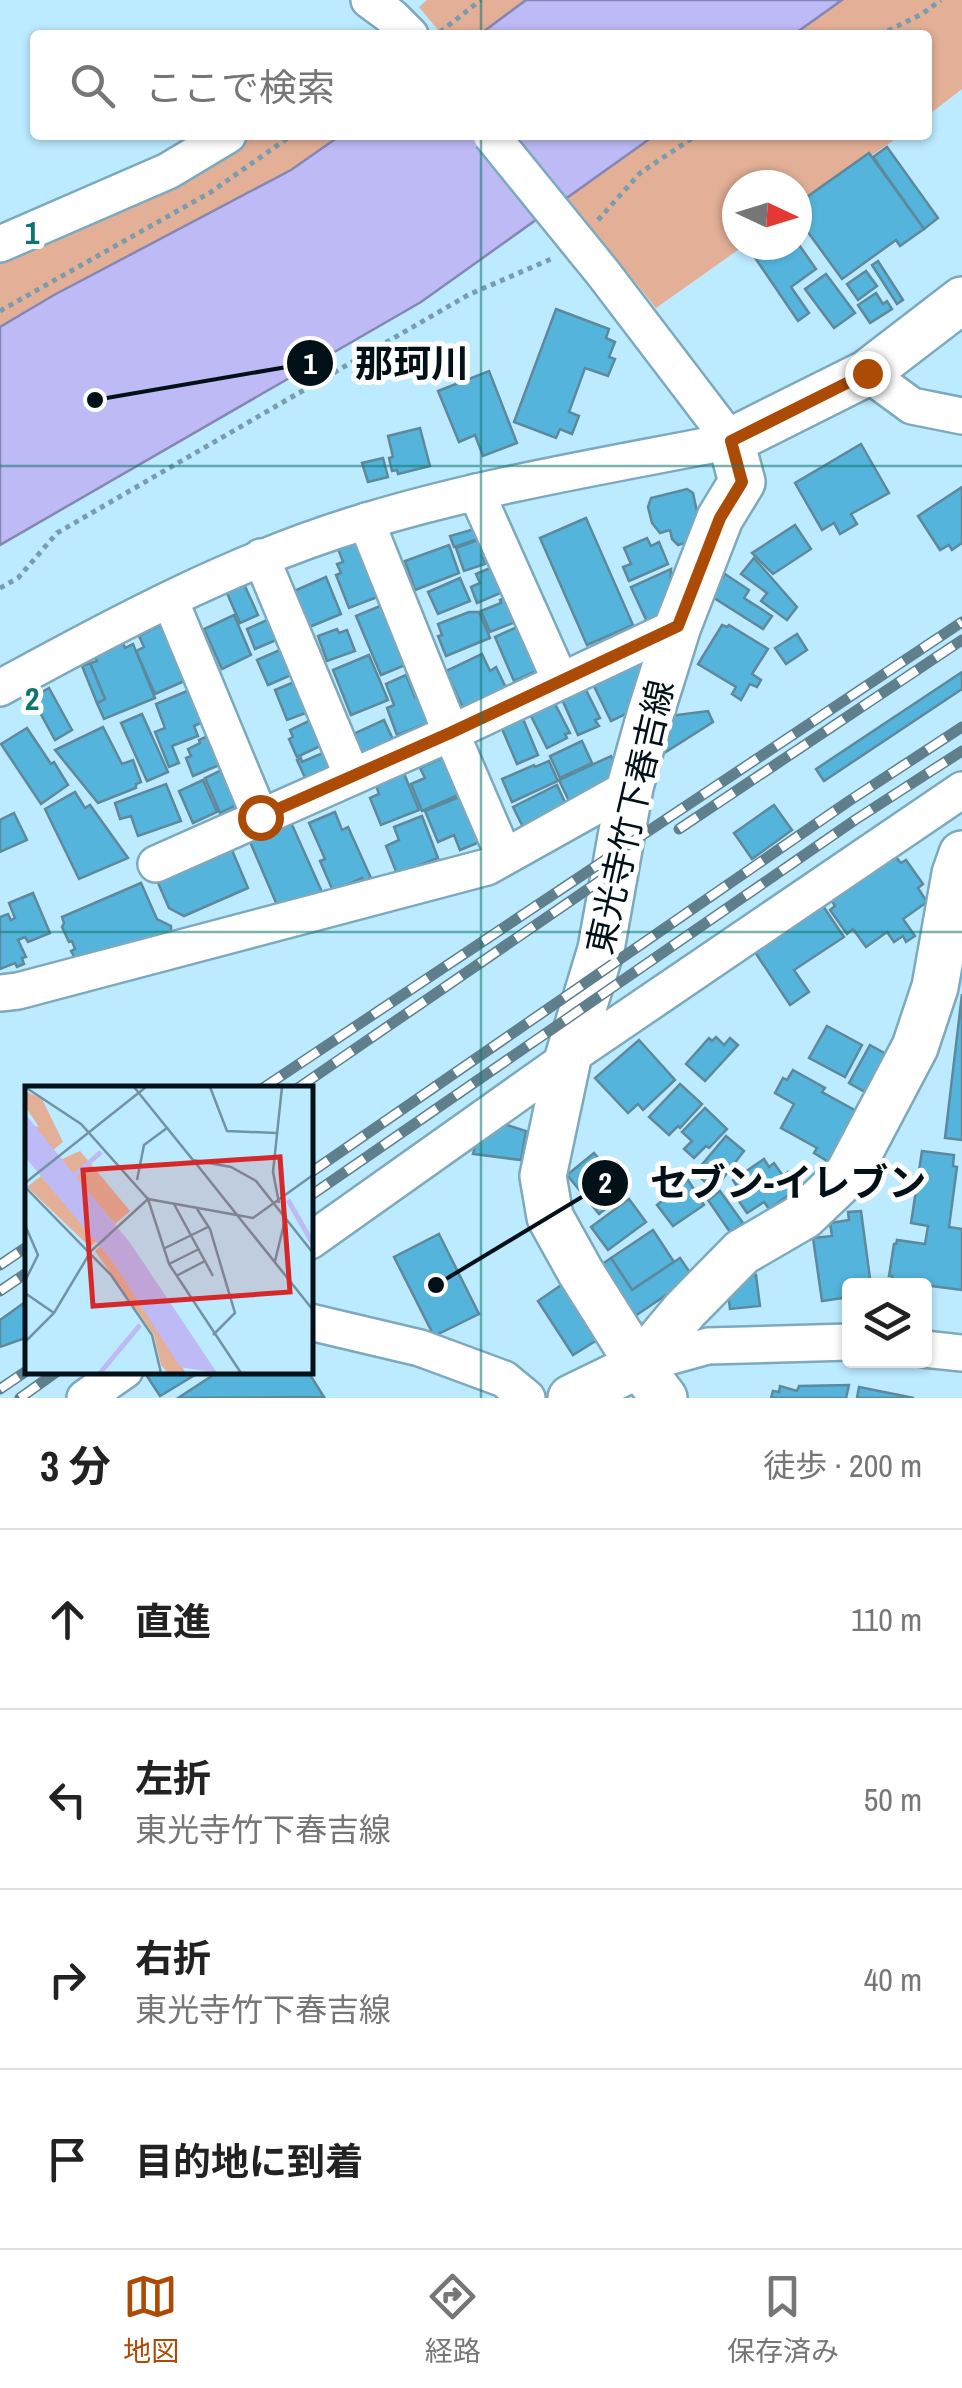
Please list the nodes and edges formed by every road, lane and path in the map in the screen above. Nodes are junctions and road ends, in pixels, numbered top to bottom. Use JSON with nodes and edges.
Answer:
{"nodes":[{"id":1,"x":481,"y":0,"type":"edge"},
{"id":2,"x":940,"y":0,"type":"edge"},
{"id":3,"x":442,"y":30,"type":"edge"},
{"id":4,"x":889,"y":30,"type":"edge"},
{"id":5,"x":219,"y":140,"type":"edge"},
{"id":6,"x":285,"y":140,"type":"edge"},
{"id":7,"x":495,"y":140,"type":"edge"},
{"id":8,"x":690,"y":140,"type":"edge"},
{"id":9,"x":592,"y":225,"type":"dead end"},
{"id":10,"x":0,"y":244,"type":"edge"},
{"id":11,"x":564,"y":249,"type":"dead end"},
{"id":12,"x":962,"y":300,"type":"edge"},
{"id":13,"x":0,"y":311,"type":"edge"},
{"id":14,"x":867,"y":373,"type":"junction"},
{"id":15,"x":962,"y":416,"type":"edge"},
{"id":16,"x":731,"y":441,"type":"junction"},
{"id":17,"x":476,"y":492,"type":"junction"},
{"id":18,"x":366,"y":521,"type":"junction"},
{"id":19,"x":262,"y":557,"type":"junction"},
{"id":20,"x":0,"y":588,"type":"edge"},
{"id":21,"x":170,"y":600,"type":"junction"},
{"id":22,"x":678,"y":626,"type":"junction"},
{"id":23,"x":560,"y":680,"type":"junction"},
{"id":24,"x":0,"y":688,"type":"edge"},
{"id":25,"x":450,"y":733,"type":"junction"},
{"id":26,"x":352,"y":776,"type":"junction"},
{"id":27,"x":630,"y":787,"type":"junction"},
{"id":28,"x":962,"y":790,"type":"edge"},
{"id":29,"x":260,"y":817,"type":"junction"},
{"id":30,"x":962,"y":854,"type":"edge"},
{"id":31,"x":504,"y":856,"type":"junction"},
{"id":32,"x":156,"y":864,"type":"dead end"},
{"id":33,"x":0,"y":993,"type":"edge"},
{"id":34,"x":568,"y":1058,"type":"junction"},
{"id":35,"x":312,"y":1239,"type":"edge"},
{"id":36,"x":312,"y":1322,"type":"edge"},
{"id":37,"x":842,"y":1342,"type":"edge"},
{"id":38,"x":932,"y":1350,"type":"edge"},
{"id":39,"x":962,"y":1353,"type":"edge"},
{"id":40,"x":121,"y":1373,"type":"edge"},
{"id":41,"x":651,"y":1382,"type":"edge"},
{"id":42,"x":86,"y":1398,"type":"edge"},
{"id":43,"x":527,"y":1398,"type":"edge"},
{"id":44,"x":571,"y":1398,"type":"edge"}],
"edges":[{"from":1,"to":3,"type":"path"},
{"from":2,"to":4,"type":"path"},
{"from":5,"to":10,"type":"street"},
{"from":6,"to":13,"type":"path"},
{"from":7,"to":16,"type":"street","bridge":true},
{"from":8,"to":9,"type":"path"},
{"from":11,"to":20,"type":"path"},
{"from":12,"to":14,"type":"main road"},
{"from":14,"to":15,"type":"street"},
{"from":14,"to":16,"type":"main road"},
{"from":16,"to":17,"type":"street"},
{"from":16,"to":22,"type":"main road","name":"東光寺竹下春吉線"},
{"from":17,"to":18,"type":"street"},
{"from":17,"to":23,"type":"street"},
{"from":18,"to":19,"type":"street"},
{"from":18,"to":25,"type":"street"},
{"from":19,"to":21,"type":"street"},
{"from":19,"to":26,"type":"street"},
{"from":21,"to":24,"type":"street"},
{"from":21,"to":29,"type":"street"},
{"from":22,"to":23,"type":"street"},
{"from":22,"to":27,"type":"main road","name":"東光寺竹下春吉線"},
{"from":23,"to":25,"type":"street"},
{"from":25,"to":26,"type":"street"},
{"from":25,"to":31,"type":"street"},
{"from":26,"to":29,"type":"street"},
{"from":27,"to":31,"type":"street"},
{"from":27,"to":34,"type":"main road","name":"東光寺竹下春吉線"},
{"from":28,"to":34,"type":"street"},
{"from":29,"to":32,"type":"street"},
{"from":30,"to":41,"type":"main road"},
{"from":31,"to":33,"type":"street"},
{"from":34,"to":35,"type":"street"},
{"from":34,"to":41,"type":"main road","name":"東光寺竹下春吉線"},
{"from":36,"to":43,"type":"street"},
{"from":37,"to":41,"type":"street"},
{"from":38,"to":39,"type":"street"},
{"from":40,"to":42,"type":"street"},
{"from":41,"to":44,"type":"main road"}]}
